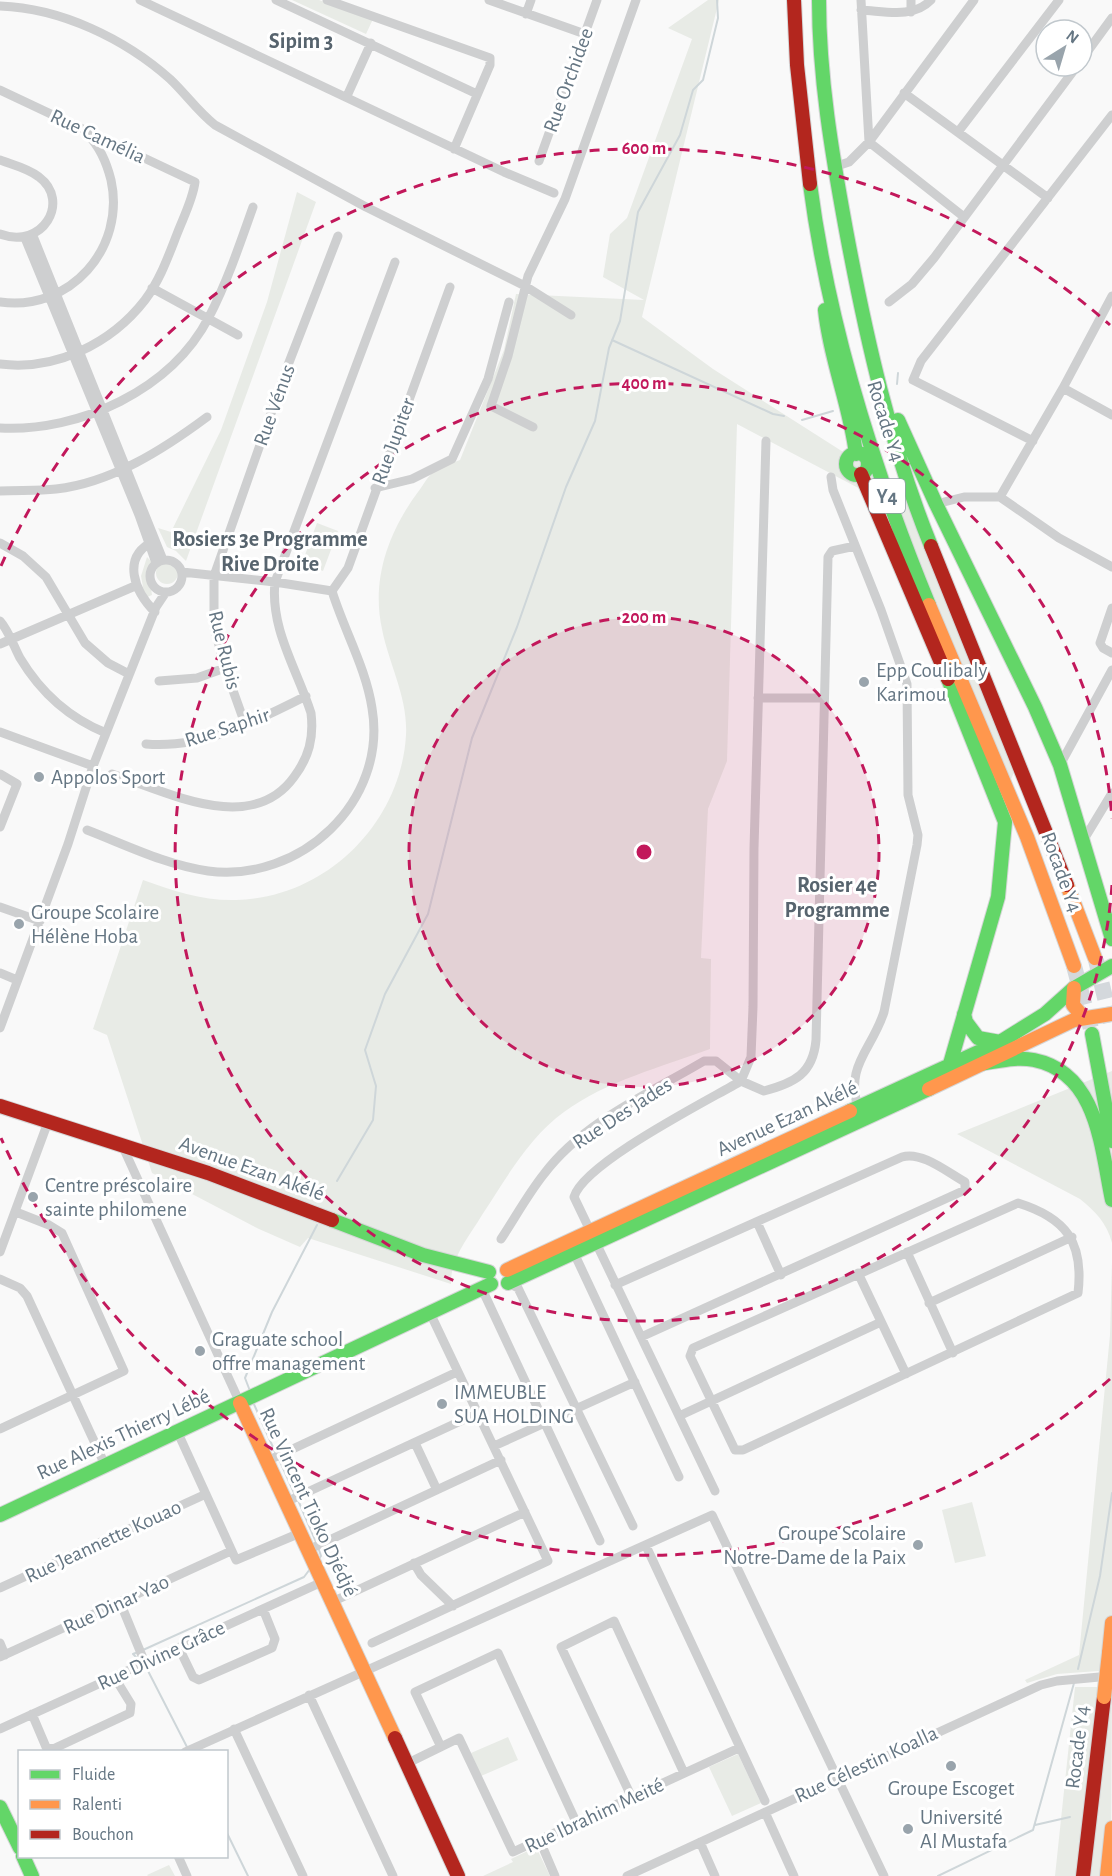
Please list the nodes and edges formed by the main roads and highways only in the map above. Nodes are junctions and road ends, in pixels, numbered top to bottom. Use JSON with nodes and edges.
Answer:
{"nodes":[{"id":1,"x":794,"y":0,"type":"edge"},
{"id":2,"x":819,"y":0,"type":"edge"},
{"id":3,"x":827,"y":279,"type":"junction"},
{"id":4,"x":876,"y":374,"type":"junction"},
{"id":5,"x":1112,"y":939,"type":"edge"},
{"id":6,"x":1095,"y":958,"type":"tunnel mouth"},
{"id":7,"x":1074,"y":966,"type":"tunnel mouth"},
{"id":8,"x":1112,"y":966,"type":"edge"},
{"id":9,"x":1074,"y":988,"type":"junction"},
{"id":10,"x":964,"y":1014,"type":"junction"},
{"id":11,"x":1112,"y":1014,"type":"edge"},
{"id":12,"x":1084,"y":1018,"type":"junction"},
{"id":13,"x":1092,"y":1034,"type":"tunnel mouth"},
{"id":14,"x":1000,"y":1042,"type":"junction"},
{"id":15,"x":950,"y":1064,"type":"junction"},
{"id":16,"x":978,"y":1064,"type":"junction"},
{"id":17,"x":0,"y":1106,"type":"edge"},
{"id":18,"x":861,"y":1114,"type":"junction"},
{"id":19,"x":1112,"y":1141,"type":"edge"},
{"id":20,"x":1112,"y":1200,"type":"edge"},
{"id":21,"x":592,"y":1239,"type":"junction"},
{"id":22,"x":507,"y":1276,"type":"junction"},
{"id":23,"x":488,"y":1282,"type":"junction"},
{"id":24,"x":240,"y":1403,"type":"junction"},
{"id":25,"x":0,"y":1515,"type":"edge"},
{"id":26,"x":1112,"y":1623,"type":"edge"},
{"id":27,"x":0,"y":1807,"type":"edge"},
{"id":28,"x":1112,"y":1828,"type":"edge"},
{"id":29,"x":16,"y":1830,"type":"edge"},
{"id":30,"x":23,"y":1858,"type":"edge"},
{"id":31,"x":32,"y":1876,"type":"edge"},
{"id":32,"x":458,"y":1876,"type":"edge"},
{"id":33,"x":1083,"y":1876,"type":"edge"},
{"id":34,"x":1107,"y":1876,"type":"edge"}],
"edges":[{"from":1,"to":3,"type":"main road","name":"Rocade Y4","number":"Y4"},
{"from":2,"to":4,"type":"main road","name":"Rocade Y4","number":"Y4"},
{"from":3,"to":7,"type":"main road","name":"Rocade Y4","number":"Y4"},
{"from":3,"to":10,"type":"main road"},
{"from":4,"to":5,"type":"main road"},
{"from":4,"to":6,"type":"main road","name":"Rocade Y4","number":"Y4"},
{"from":8,"to":9,"type":"main road","name":"Avenue Ezan Akélé"},
{"from":9,"to":12,"type":"main road"},
{"from":9,"to":14,"type":"main road","name":"Avenue Ezan Akélé"},
{"from":10,"to":14,"type":"main road"},
{"from":10,"to":15,"type":"main road"},
{"from":11,"to":12,"type":"main road","name":"Avenue Ezan Akélé"},
{"from":12,"to":16,"type":"main road","name":"Avenue Ezan Akélé"},
{"from":13,"to":19,"type":"main road"},
{"from":14,"to":15,"type":"main road","name":"Avenue Ezan Akélé"},
{"from":15,"to":18,"type":"main road","name":"Avenue Ezan Akélé"},
{"from":16,"to":18,"type":"main road","name":"Avenue Ezan Akélé"},
{"from":16,"to":20,"type":"main road"},
{"from":17,"to":23,"type":"main road","name":"Avenue Ezan Akélé"},
{"from":18,"to":21,"type":"main road","name":"Avenue Ezan Akélé"},
{"from":21,"to":22,"type":"main road","name":"Avenue Ezan Akélé"},
{"from":21,"to":22,"type":"main road","name":"Avenue Ezan Akélé"},
{"from":22,"to":23,"type":"main road"},
{"from":22,"to":23,"type":"main road"},
{"from":23,"to":24,"type":"main road","name":"Rue Alexis Thierry Lébé"},
{"from":24,"to":25,"type":"main road","name":"Rue Alexis Thierry Lébé"},
{"from":24,"to":32,"type":"main road","name":"Rue Vincent Tioko Djédjé"},
{"from":26,"to":33,"type":"main road","name":"Rocade Y4","bridge":true},
{"from":27,"to":29,"type":"main road"},
{"from":28,"to":34,"type":"main road"},
{"from":30,"to":31,"type":"main road"}]}
